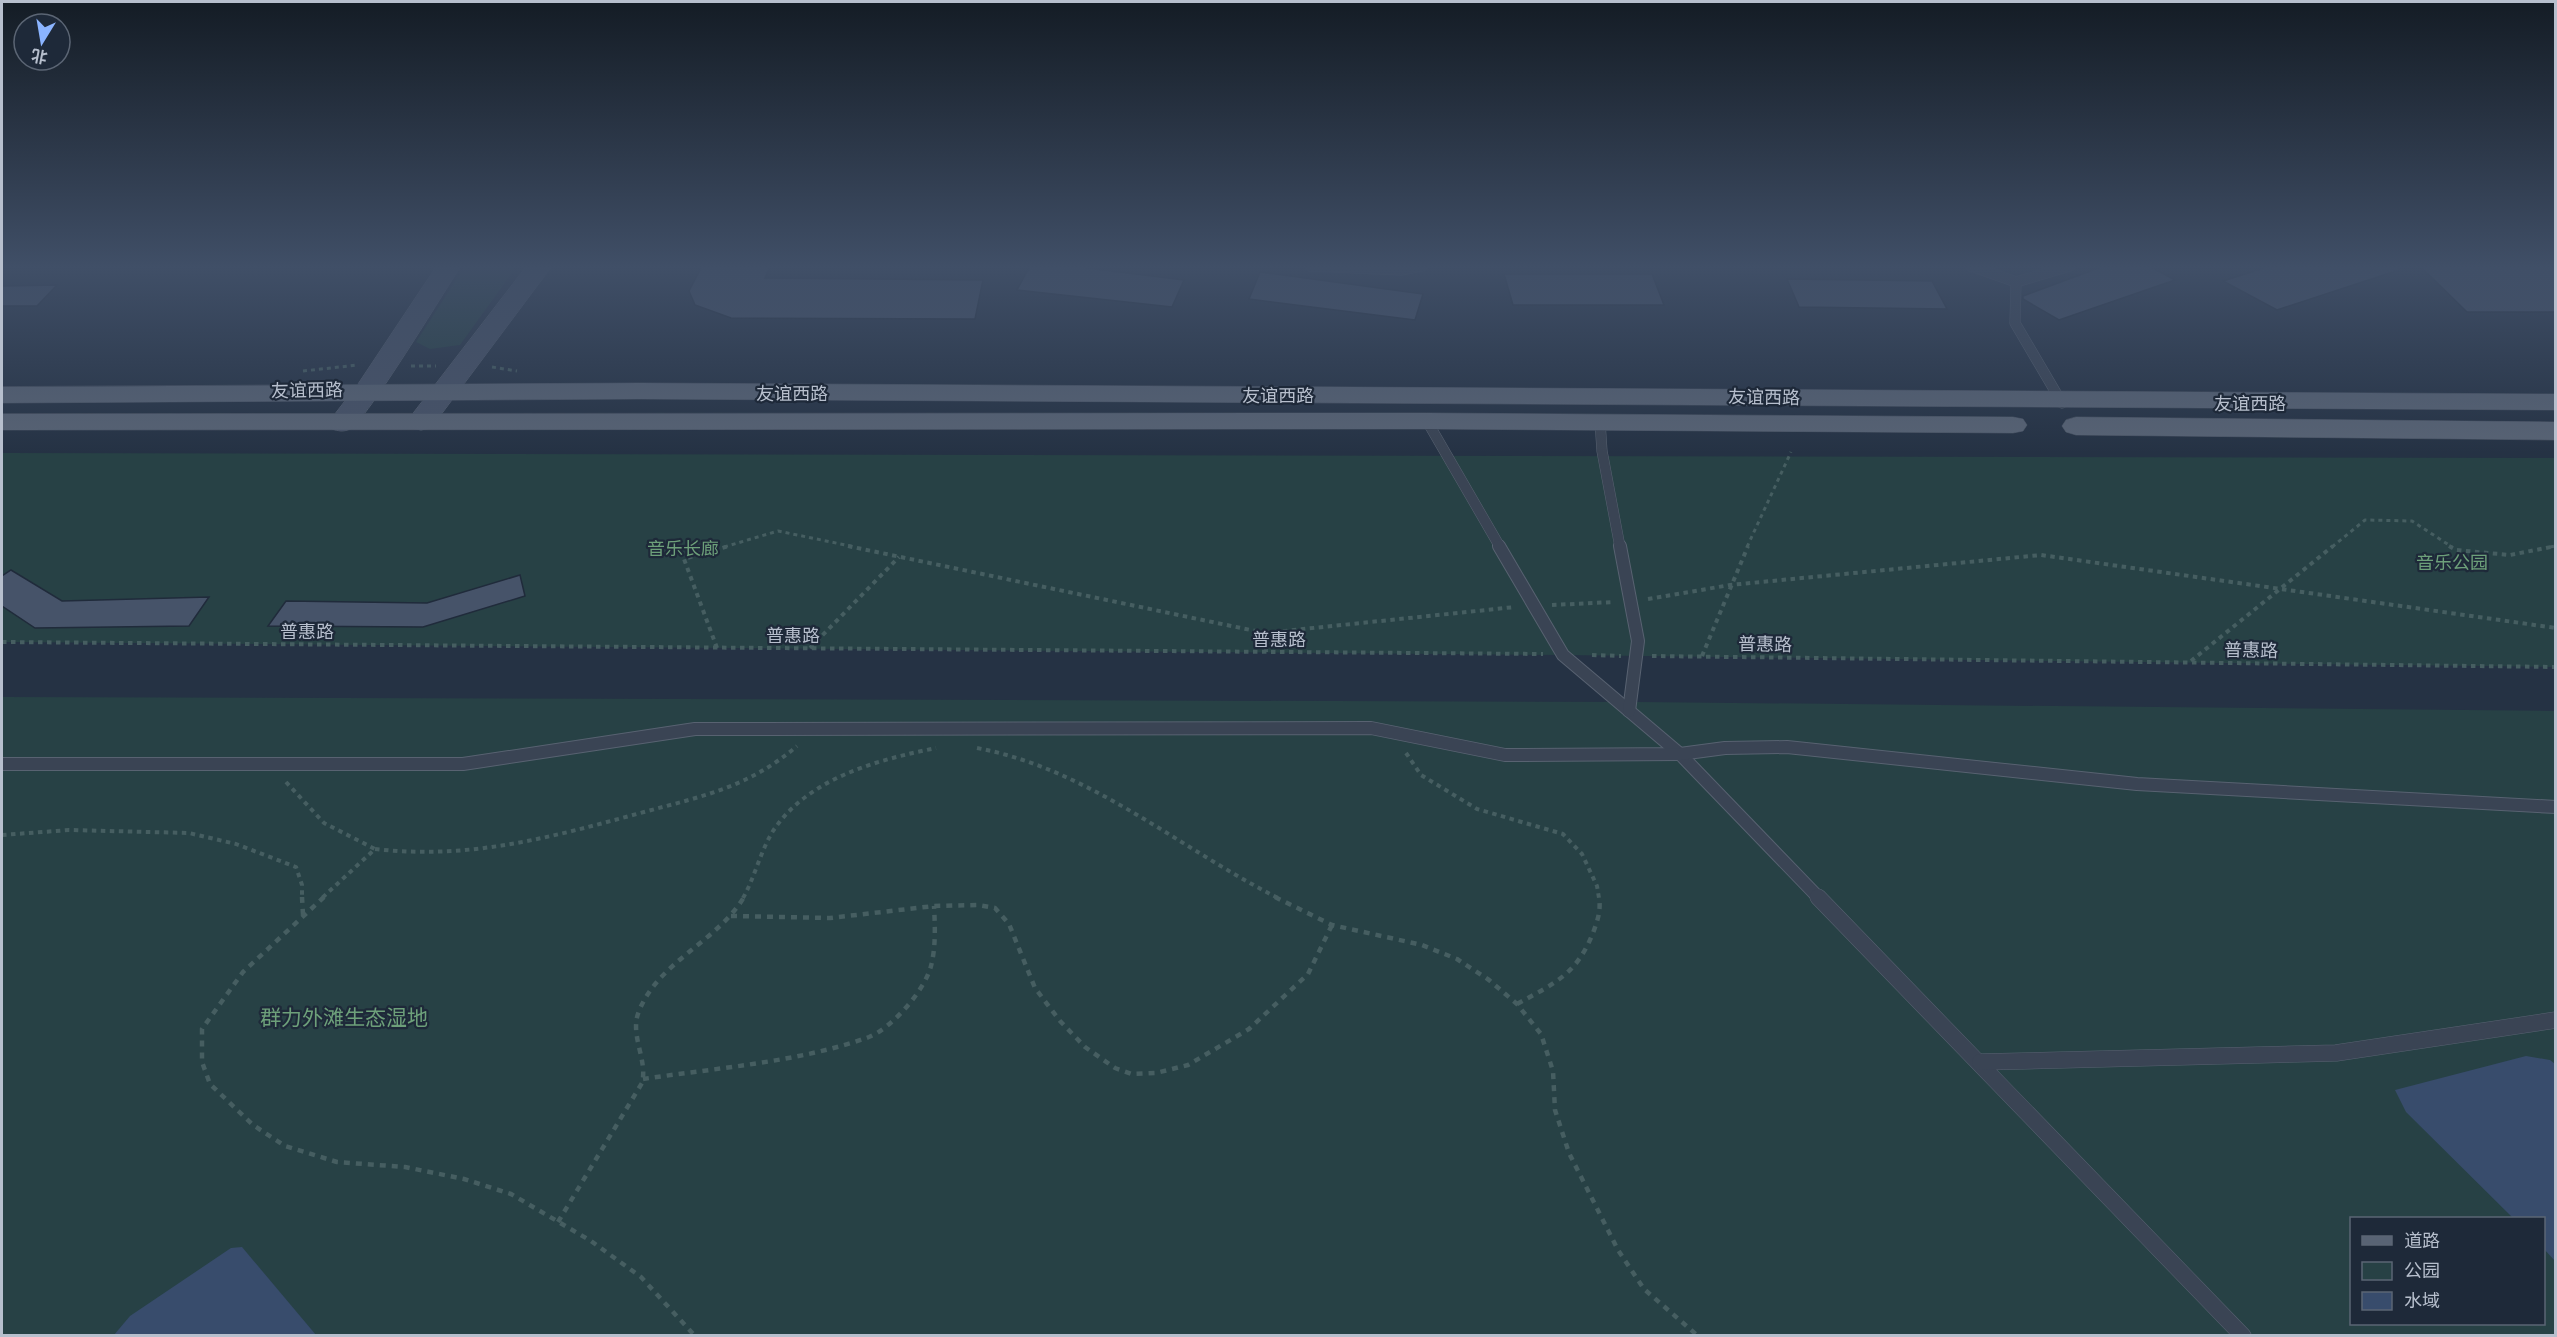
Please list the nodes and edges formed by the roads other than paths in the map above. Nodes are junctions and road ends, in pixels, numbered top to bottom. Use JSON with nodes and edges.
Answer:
{"nodes":[{"id":1,"x":408,"y":328,"type":"edge"},
{"id":2,"x":492,"y":328,"type":"edge"},
{"id":3,"x":2018,"y":328,"type":"edge"},
{"id":4,"x":368,"y":389,"type":"junction"},
{"id":5,"x":443,"y":392,"type":"junction"},
{"id":6,"x":2,"y":395,"type":"edge"},
{"id":7,"x":2556,"y":402,"type":"edge"},
{"id":8,"x":2062,"y":403,"type":"junction"},
{"id":9,"x":1427,"y":421,"type":"junction"},
{"id":10,"x":1600,"y":421,"type":"junction"},
{"id":11,"x":2,"y":422,"type":"edge"},
{"id":12,"x":421,"y":422,"type":"junction"},
{"id":13,"x":342,"y":423,"type":"junction"},
{"id":14,"x":2556,"y":431,"type":"edge"},
{"id":15,"x":1629,"y":711,"type":"junction"},
{"id":16,"x":1680,"y":754,"type":"junction"},
{"id":17,"x":2,"y":764,"type":"edge"},
{"id":18,"x":2556,"y":807,"type":"edge"},
{"id":19,"x":2556,"y":1020,"type":"edge"},
{"id":20,"x":1980,"y":1062,"type":"junction"},
{"id":21,"x":2243,"y":1335,"type":"edge"}],
"edges":[{"from":1,"to":4,"type":"main road"},
{"from":2,"to":5,"type":"main road"},
{"from":3,"to":8,"type":"lane"},
{"from":4,"to":5,"type":"main road","name":"友谊西路"},
{"from":4,"to":6,"type":"main road","name":"友谊西路"},
{"from":4,"to":13,"type":"main road"},
{"from":5,"to":8,"type":"main road","name":"友谊西路"},
{"from":5,"to":12,"type":"main road"},
{"from":7,"to":8,"type":"main road","name":"友谊西路"},
{"from":9,"to":10,"type":"main road","name":"友谊西路"},
{"from":9,"to":12,"type":"main road","name":"友谊西路"},
{"from":9,"to":15,"type":"lane"},
{"from":10,"to":14,"type":"main road","name":"友谊西路"},
{"from":10,"to":15,"type":"lane"},
{"from":11,"to":13,"type":"main road","name":"友谊西路"},
{"from":12,"to":13,"type":"main road","name":"友谊西路"},
{"from":15,"to":16,"type":"lane"},
{"from":16,"to":17,"type":"lane"},
{"from":16,"to":18,"type":"lane"},
{"from":16,"to":20,"type":"lane"},
{"from":19,"to":20,"type":"lane"},
{"from":20,"to":21,"type":"lane"}]}
